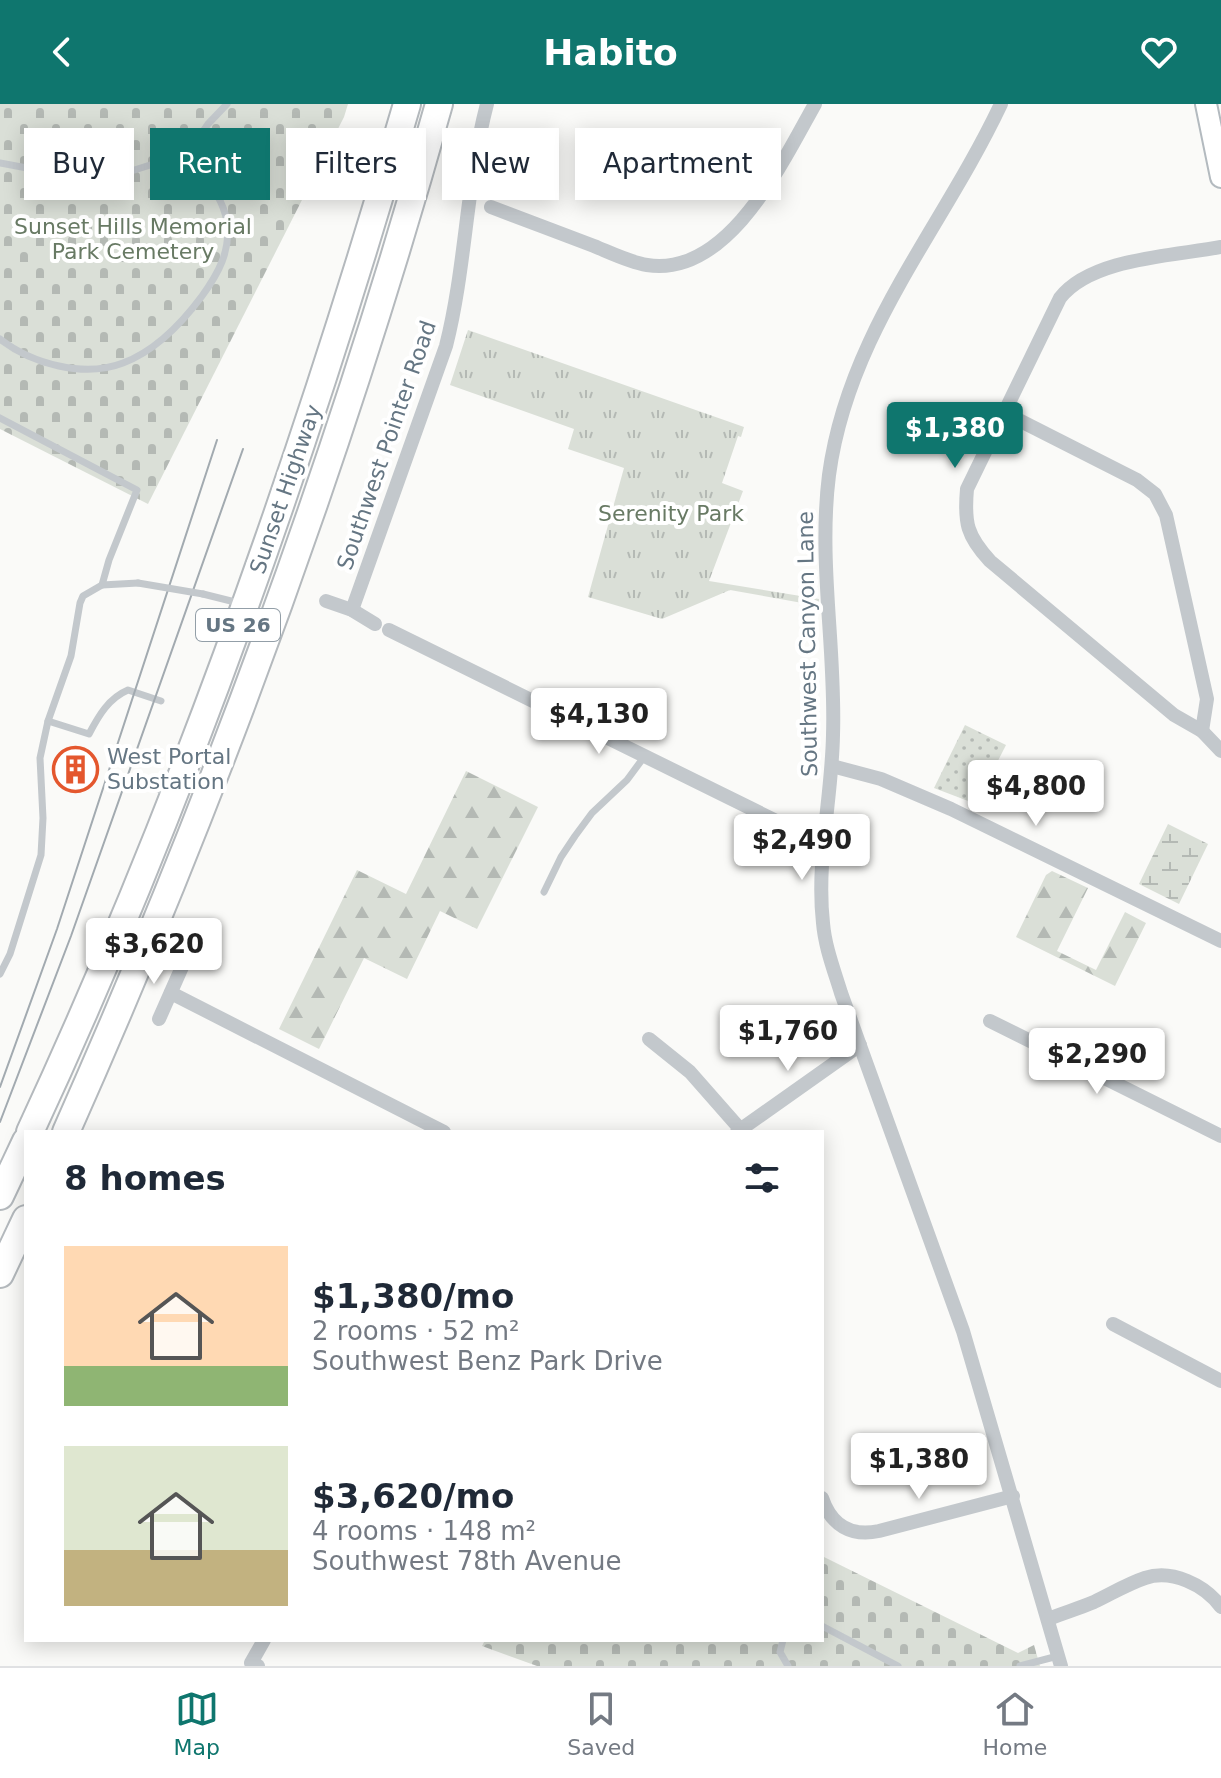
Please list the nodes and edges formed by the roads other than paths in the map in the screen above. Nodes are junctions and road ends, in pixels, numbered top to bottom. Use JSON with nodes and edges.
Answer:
{"nodes":[{"id":1,"x":227,"y":104,"type":"edge"},
{"id":2,"x":407,"y":104,"type":"edge"},
{"id":3,"x":439,"y":104,"type":"edge"},
{"id":4,"x":487,"y":104,"type":"edge"},
{"id":5,"x":815,"y":104,"type":"edge"},
{"id":6,"x":1206,"y":104,"type":"edge"},
{"id":7,"x":996,"y":106,"type":"edge"},
{"id":8,"x":205,"y":128,"type":"edge"},
{"id":9,"x":0,"y":163,"type":"edge"},
{"id":10,"x":150,"y":165,"type":"edge"},
{"id":11,"x":1221,"y":177,"type":"edge"},
{"id":12,"x":221,"y":200,"type":"edge"},
{"id":13,"x":491,"y":207,"type":"dead end"},
{"id":14,"x":1221,"y":247,"type":"edge"},
{"id":15,"x":0,"y":339,"type":"edge"},
{"id":16,"x":1003,"y":412,"type":"junction"},
{"id":17,"x":0,"y":418,"type":"edge"},
{"id":18,"x":102,"y":585,"type":"junction"},
{"id":19,"x":326,"y":601,"type":"dead end"},
{"id":20,"x":245,"y":604,"type":"junction"},
{"id":21,"x":352,"y":610,"type":"junction"},
{"id":22,"x":375,"y":624,"type":"dead end"},
{"id":23,"x":389,"y":630,"type":"dead end"},
{"id":24,"x":161,"y":701,"type":"dead end"},
{"id":25,"x":48,"y":721,"type":"junction"},
{"id":26,"x":1202,"y":731,"type":"junction"},
{"id":27,"x":1221,"y":751,"type":"edge"},
{"id":28,"x":644,"y":757,"type":"junction"},
{"id":29,"x":832,"y":766,"type":"junction"},
{"id":30,"x":825,"y":845,"type":"junction"},
{"id":31,"x":544,"y":892,"type":"dead end"},
{"id":32,"x":1221,"y":941,"type":"edge"},
{"id":33,"x":182,"y":967,"type":"dead end"},
{"id":34,"x":0,"y":974,"type":"edge"},
{"id":35,"x":171,"y":993,"type":"junction"},
{"id":36,"x":159,"y":1019,"type":"dead end"},
{"id":37,"x":990,"y":1021,"type":"dead end"},
{"id":38,"x":649,"y":1039,"type":"dead end"},
{"id":39,"x":860,"y":1045,"type":"junction"},
{"id":40,"x":31,"y":1130,"type":"edge"},
{"id":41,"x":67,"y":1130,"type":"edge"},
{"id":42,"x":440,"y":1130,"type":"edge"},
{"id":43,"x":738,"y":1130,"type":"edge"},
{"id":44,"x":740,"y":1130,"type":"edge"},
{"id":45,"x":1221,"y":1136,"type":"edge"},
{"id":46,"x":24,"y":1145,"type":"edge"},
{"id":47,"x":0,"y":1196,"type":"edge"},
{"id":48,"x":24,"y":1223,"type":"edge"},
{"id":49,"x":0,"y":1274,"type":"edge"},
{"id":50,"x":1113,"y":1324,"type":"dead end"},
{"id":51,"x":1221,"y":1381,"type":"edge"},
{"id":52,"x":1013,"y":1496,"type":"junction"},
{"id":53,"x":824,"y":1505,"type":"edge"},
{"id":54,"x":1221,"y":1607,"type":"edge"},
{"id":55,"x":1048,"y":1619,"type":"junction"},
{"id":56,"x":824,"y":1627,"type":"edge"},
{"id":57,"x":263,"y":1642,"type":"edge"},
{"id":58,"x":782,"y":1642,"type":"edge"},
{"id":59,"x":1060,"y":1661,"type":"edge"},
{"id":60,"x":889,"y":1662,"type":"junction"},
{"id":61,"x":254,"y":1665,"type":"edge"},
{"id":62,"x":788,"y":1666,"type":"edge"},
{"id":63,"x":880,"y":1666,"type":"edge"},
{"id":64,"x":898,"y":1666,"type":"edge"},
{"id":65,"x":1020,"y":1666,"type":"edge"}],
"edges":[{"from":1,"to":8,"type":"lane"},
{"from":2,"to":20,"type":"highway","name":"Sunset Highway","number":"US 26"},
{"from":3,"to":41,"type":"highway","name":"Sunset Highway","number":"US 26"},
{"from":4,"to":21,"type":"street","name":"Southwest Pointer Road"},
{"from":5,"to":13,"type":"street"},
{"from":6,"to":11,"type":"main road"},
{"from":7,"to":29,"type":"street","name":"Southwest Canyon Lane"},
{"from":9,"to":10,"type":"lane"},
{"from":12,"to":15,"type":"lane"},
{"from":14,"to":16,"type":"street"},
{"from":16,"to":26,"type":"street"},
{"from":16,"to":26,"type":"street"},
{"from":17,"to":18,"type":"lane"},
{"from":18,"to":20,"type":"lane","bridge":true},
{"from":18,"to":25,"type":"lane"},
{"from":19,"to":21,"type":"street"},
{"from":20,"to":40,"type":"highway","name":"Sunset Highway","number":"US 26"},
{"from":21,"to":22,"type":"street"},
{"from":23,"to":28,"type":"street"},
{"from":24,"to":25,"type":"lane"},
{"from":25,"to":34,"type":"lane"},
{"from":26,"to":27,"type":"street"},
{"from":28,"to":30,"type":"street"},
{"from":28,"to":31,"type":"lane"},
{"from":29,"to":30,"type":"street","name":"Southwest Canyon Lane"},
{"from":29,"to":32,"type":"street"},
{"from":30,"to":39,"type":"street","name":"Southwest Canyon Lane"},
{"from":33,"to":35,"type":"street"},
{"from":35,"to":36,"type":"street"},
{"from":35,"to":42,"type":"street"},
{"from":37,"to":45,"type":"street"},
{"from":38,"to":43,"type":"street"},
{"from":39,"to":44,"type":"street"},
{"from":39,"to":52,"type":"street","name":"Southwest Canyon Lane"},
{"from":46,"to":47,"type":"highway"},
{"from":48,"to":49,"type":"highway"},
{"from":50,"to":51,"type":"street"},
{"from":52,"to":53,"type":"street"},
{"from":52,"to":55,"type":"street","name":"Southwest Canyon Lane"},
{"from":54,"to":55,"type":"street"},
{"from":55,"to":59,"type":"street","name":"Southwest Canyon Lane"},
{"from":56,"to":60,"type":"lane"},
{"from":57,"to":61,"type":"street"},
{"from":58,"to":62,"type":"lane"},
{"from":59,"to":65,"type":"lane"},
{"from":60,"to":63,"type":"lane"},
{"from":60,"to":64,"type":"lane"}]}
